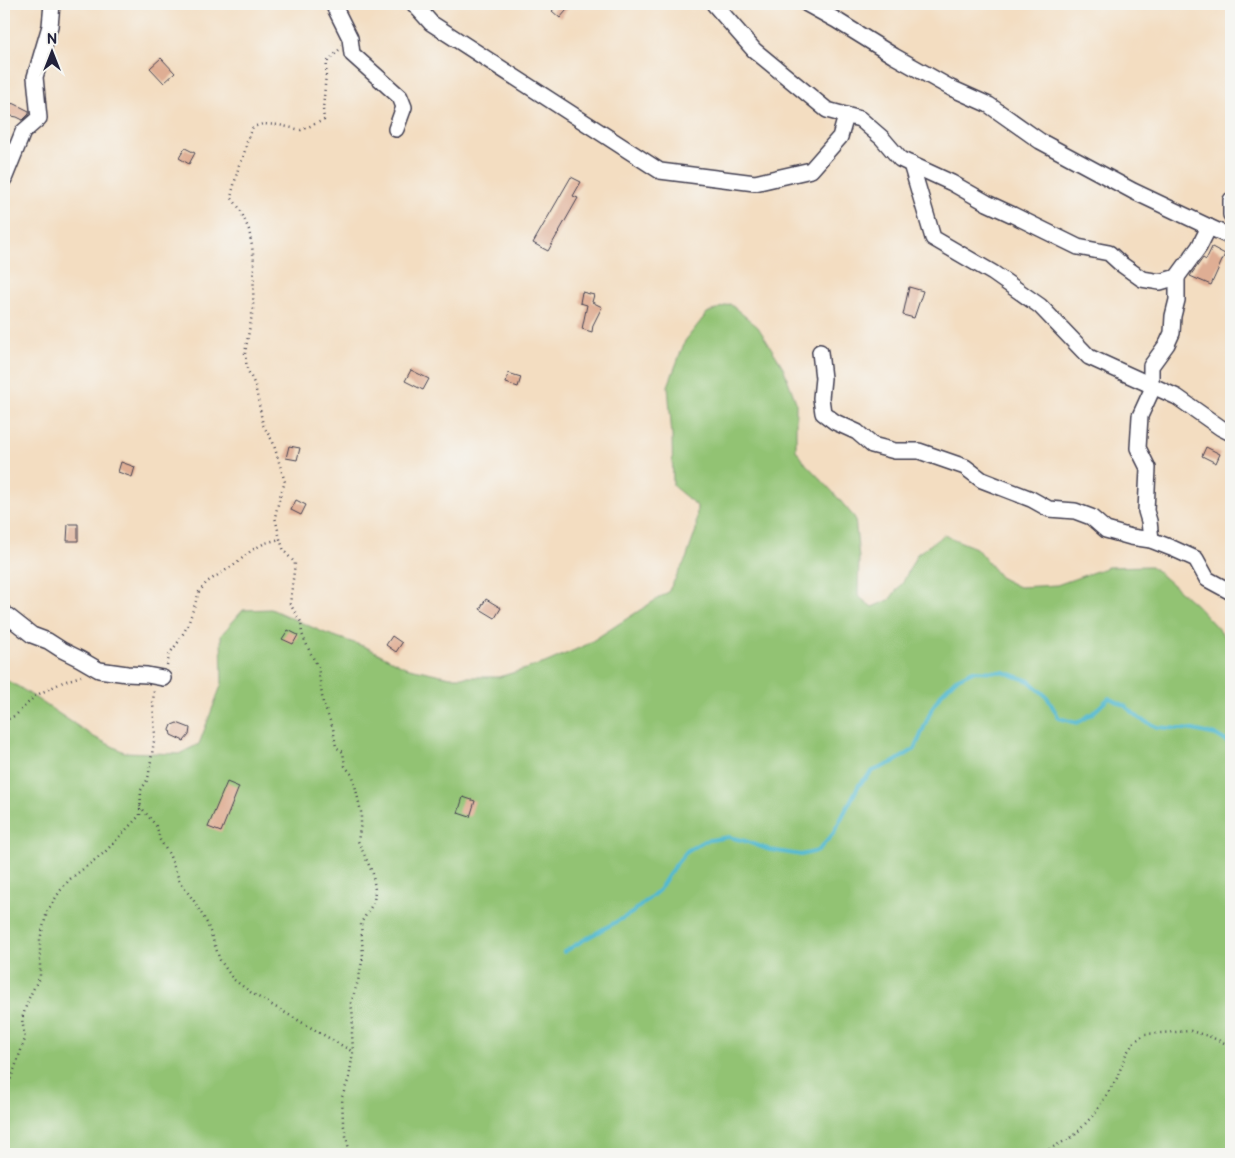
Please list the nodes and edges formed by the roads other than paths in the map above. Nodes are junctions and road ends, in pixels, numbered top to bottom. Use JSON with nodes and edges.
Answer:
{"nodes":[{"id":1,"x":52,"y":4,"type":"edge"},
{"id":2,"x":333,"y":4,"type":"edge"},
{"id":3,"x":414,"y":4,"type":"edge"},
{"id":4,"x":714,"y":4,"type":"edge"},
{"id":5,"x":807,"y":4,"type":"edge"},
{"id":6,"x":846,"y":116,"type":"junction"},
{"id":7,"x":396,"y":129,"type":"dead end"},
{"id":8,"x":911,"y":164,"type":"junction"},
{"id":9,"x":4,"y":179,"type":"edge"},
{"id":10,"x":1231,"y":200,"type":"edge"},
{"id":11,"x":1231,"y":214,"type":"edge"},
{"id":12,"x":1208,"y":227,"type":"junction"},
{"id":13,"x":1231,"y":237,"type":"edge"},
{"id":14,"x":1177,"y":277,"type":"junction"},
{"id":15,"x":820,"y":352,"type":"dead end"},
{"id":16,"x":1151,"y":386,"type":"junction"},
{"id":17,"x":1231,"y":433,"type":"edge"},
{"id":18,"x":1151,"y":540,"type":"junction"},
{"id":19,"x":1231,"y":592,"type":"edge"},
{"id":20,"x":4,"y":613,"type":"edge"},
{"id":21,"x":163,"y":678,"type":"road end"}],
"edges":[{"from":1,"to":9,"type":"street"},
{"from":2,"to":7,"type":"street"},
{"from":3,"to":6,"type":"street"},
{"from":4,"to":6,"type":"street"},
{"from":5,"to":12,"type":"street"},
{"from":6,"to":8,"type":"street"},
{"from":8,"to":14,"type":"street"},
{"from":8,"to":16,"type":"street"},
{"from":10,"to":11,"type":"street"},
{"from":12,"to":13,"type":"street"},
{"from":12,"to":14,"type":"street"},
{"from":14,"to":16,"type":"street"},
{"from":15,"to":18,"type":"street"},
{"from":16,"to":17,"type":"street"},
{"from":16,"to":18,"type":"street"},
{"from":18,"to":19,"type":"street"},
{"from":20,"to":21,"type":"street"}]}
